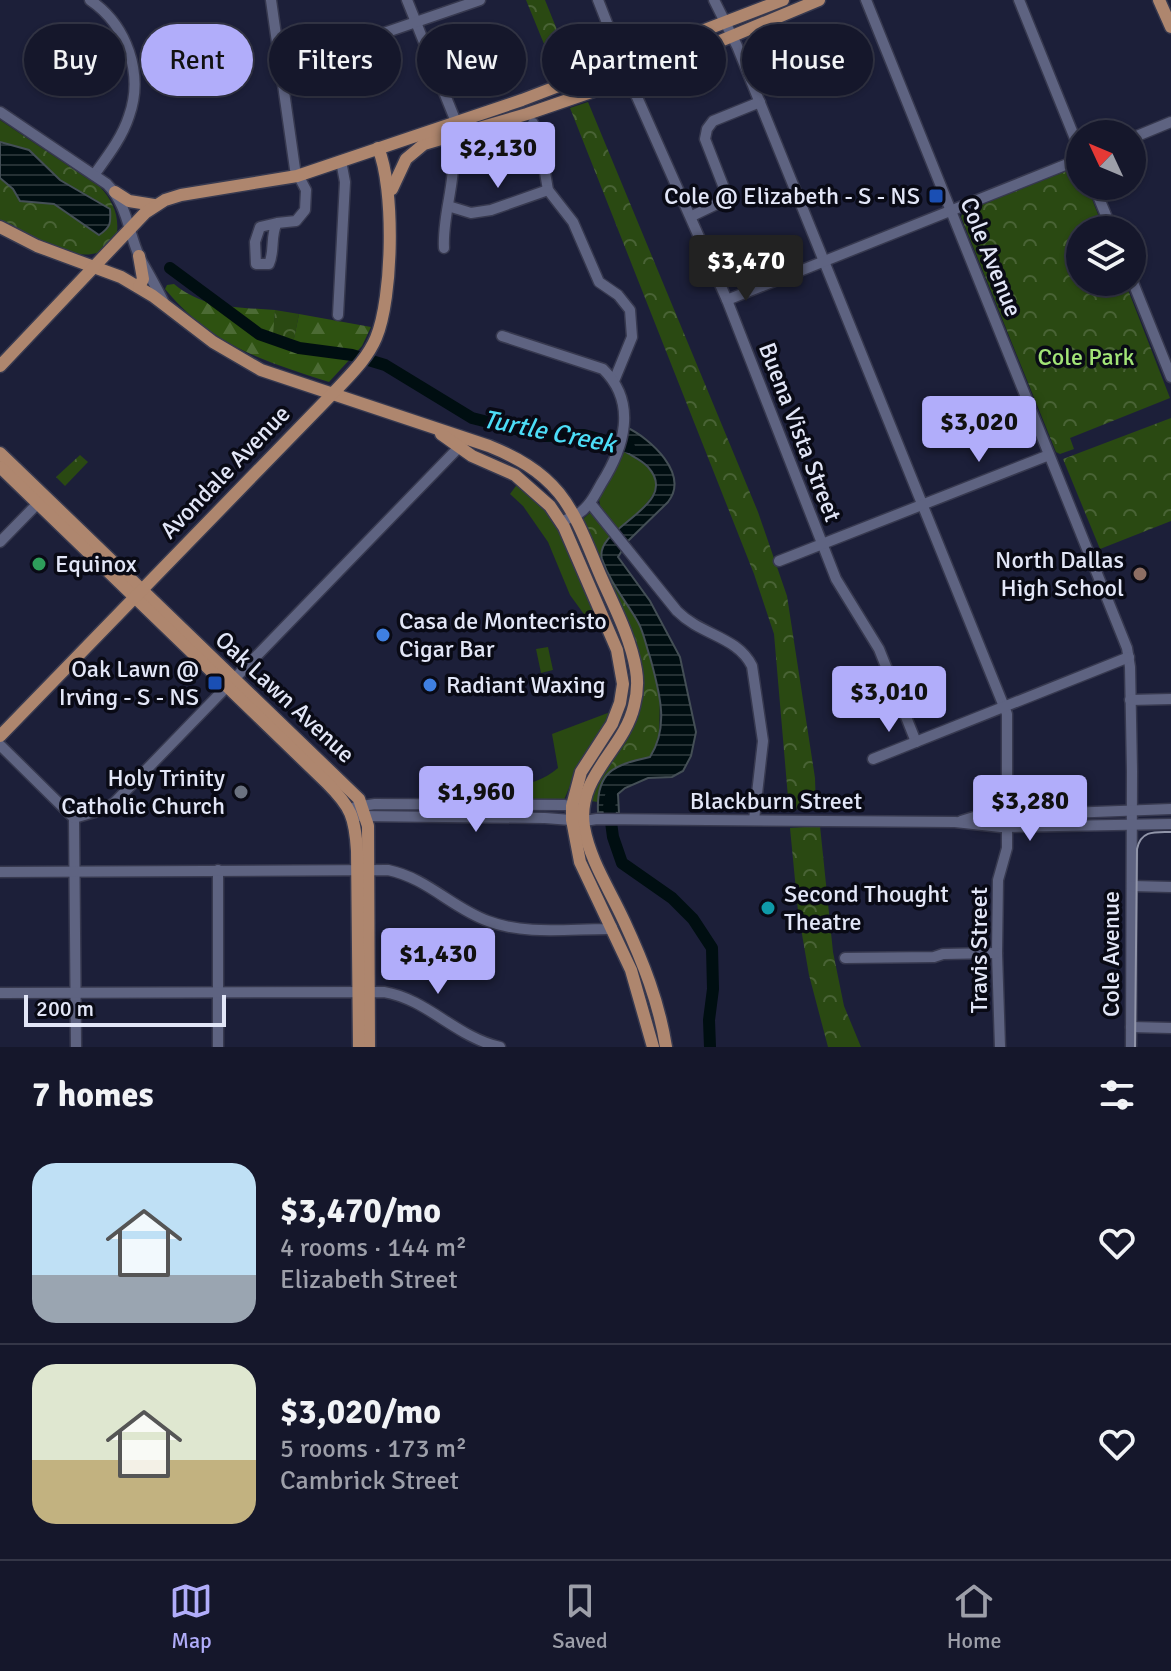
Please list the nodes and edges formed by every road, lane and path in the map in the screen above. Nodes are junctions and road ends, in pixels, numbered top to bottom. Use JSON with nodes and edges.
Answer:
{"nodes":[{"id":1,"x":90,"y":0,"type":"edge"},
{"id":2,"x":271,"y":0,"type":"edge"},
{"id":3,"x":407,"y":0,"type":"edge"},
{"id":4,"x":480,"y":0,"type":"edge"},
{"id":5,"x":598,"y":0,"type":"edge"},
{"id":6,"x":714,"y":0,"type":"edge"},
{"id":7,"x":783,"y":0,"type":"edge"},
{"id":8,"x":819,"y":0,"type":"edge"},
{"id":9,"x":866,"y":0,"type":"edge"},
{"id":10,"x":1019,"y":0,"type":"edge"},
{"id":11,"x":1159,"y":0,"type":"edge"},
{"id":12,"x":415,"y":22,"type":"junction"},
{"id":13,"x":274,"y":24,"type":"edge"},
{"id":14,"x":608,"y":24,"type":"edge"},
{"id":15,"x":725,"y":24,"type":"joint"},
{"id":16,"x":726,"y":26,"type":"edge"},
{"id":17,"x":401,"y":27,"type":"edge"},
{"id":18,"x":1171,"y":27,"type":"edge"},
{"id":19,"x":732,"y":37,"type":"junction"},
{"id":20,"x":726,"y":39,"type":"edge"},
{"id":21,"x":542,"y":93,"type":"edge"},
{"id":22,"x":284,"y":96,"type":"edge"},
{"id":23,"x":587,"y":96,"type":"edge"},
{"id":24,"x":637,"y":96,"type":"edge"},
{"id":25,"x":522,"y":100,"type":"junction"},
{"id":26,"x":760,"y":102,"type":"junction"},
{"id":27,"x":0,"y":112,"type":"edge"},
{"id":28,"x":530,"y":119,"type":"junction"},
{"id":29,"x":1067,"y":120,"type":"edge"},
{"id":30,"x":1171,"y":122,"type":"edge"},
{"id":31,"x":458,"y":127,"type":"junction"},
{"id":32,"x":1146,"y":132,"type":"edge"},
{"id":33,"x":452,"y":147,"type":"dead end"},
{"id":34,"x":378,"y":148,"type":"junction"},
{"id":35,"x":341,"y":161,"type":"junction"},
{"id":36,"x":1066,"y":165,"type":"edge"},
{"id":37,"x":94,"y":175,"type":"junction"},
{"id":38,"x":297,"y":176,"type":"junction"},
{"id":39,"x":548,"y":190,"type":"junction"},
{"id":40,"x":115,"y":192,"type":"junction"},
{"id":41,"x":390,"y":196,"type":"junction"},
{"id":42,"x":154,"y":205,"type":"junction"},
{"id":43,"x":448,"y":206,"type":"junction"},
{"id":44,"x":951,"y":210,"type":"junction"},
{"id":45,"x":692,"y":216,"type":"junction"},
{"id":46,"x":277,"y":223,"type":"dead end"},
{"id":47,"x":0,"y":227,"type":"edge"},
{"id":48,"x":131,"y":227,"type":"junction"},
{"id":49,"x":444,"y":248,"type":"dead end"},
{"id":50,"x":139,"y":256,"type":"junction"},
{"id":51,"x":824,"y":261,"type":"junction"},
{"id":52,"x":95,"y":267,"type":"junction"},
{"id":53,"x":139,"y":287,"type":"junction"},
{"id":54,"x":1138,"y":296,"type":"edge"},
{"id":55,"x":727,"y":300,"type":"junction"},
{"id":56,"x":168,"y":306,"type":"junction"},
{"id":57,"x":338,"y":315,"type":"dead end"},
{"id":58,"x":502,"y":336,"type":"dead end"},
{"id":59,"x":0,"y":366,"type":"edge"},
{"id":60,"x":608,"y":375,"type":"junction"},
{"id":61,"x":1171,"y":377,"type":"edge"},
{"id":62,"x":336,"y":390,"type":"junction"},
{"id":63,"x":464,"y":443,"type":"junction"},
{"id":64,"x":0,"y":453,"type":"edge"},
{"id":65,"x":1049,"y":455,"type":"junction"},
{"id":66,"x":523,"y":462,"type":"junction"},
{"id":67,"x":0,"y":467,"type":"edge"},
{"id":68,"x":515,"y":475,"type":"junction"},
{"id":69,"x":41,"y":500,"type":"junction"},
{"id":70,"x":590,"y":503,"type":"junction"},
{"id":71,"x":922,"y":505,"type":"junction"},
{"id":72,"x":574,"y":516,"type":"junction"},
{"id":73,"x":561,"y":522,"type":"junction"},
{"id":74,"x":0,"y":542,"type":"edge"},
{"id":75,"x":821,"y":544,"type":"junction"},
{"id":76,"x":779,"y":561,"type":"dead end"},
{"id":77,"x":138,"y":594,"type":"junction"},
{"id":78,"x":617,"y":631,"type":"junction"},
{"id":79,"x":1129,"y":657,"type":"junction"},
{"id":80,"x":230,"y":684,"type":"junction"},
{"id":81,"x":1171,"y":699,"type":"edge"},
{"id":82,"x":1130,"y":700,"type":"junction"},
{"id":83,"x":1003,"y":707,"type":"junction"},
{"id":84,"x":0,"y":736,"type":"edge"},
{"id":85,"x":916,"y":742,"type":"junction"},
{"id":86,"x":0,"y":745,"type":"edge"},
{"id":87,"x":873,"y":759,"type":"dead end"},
{"id":88,"x":1132,"y":809,"type":"junction"},
{"id":89,"x":1171,"y":809,"type":"edge"},
{"id":90,"x":358,"y":811,"type":"junction"},
{"id":91,"x":582,"y":815,"type":"junction"},
{"id":92,"x":74,"y":818,"type":"junction"},
{"id":93,"x":754,"y":820,"type":"junction"},
{"id":94,"x":1007,"y":821,"type":"junction"},
{"id":95,"x":1132,"y":824,"type":"junction"},
{"id":96,"x":1171,"y":824,"type":"edge"},
{"id":97,"x":363,"y":869,"type":"junction"},
{"id":98,"x":218,"y":870,"type":"junction"},
{"id":99,"x":76,"y":871,"type":"junction"},
{"id":100,"x":0,"y":872,"type":"edge"},
{"id":101,"x":1132,"y":886,"type":"junction"},
{"id":102,"x":1171,"y":887,"type":"edge"},
{"id":103,"x":625,"y":921,"type":"junction"},
{"id":104,"x":612,"y":927,"type":"junction"},
{"id":105,"x":993,"y":954,"type":"junction"},
{"id":106,"x":845,"y":958,"type":"dead end"},
{"id":107,"x":363,"y":992,"type":"junction"},
{"id":108,"x":0,"y":993,"type":"edge"},
{"id":109,"x":76,"y":994,"type":"junction"},
{"id":110,"x":218,"y":994,"type":"junction"},
{"id":111,"x":1131,"y":1027,"type":"junction"},
{"id":112,"x":1171,"y":1028,"type":"edge"},
{"id":113,"x":486,"y":1046,"type":"edge"},
{"id":114,"x":76,"y":1047,"type":"edge"},
{"id":115,"x":218,"y":1047,"type":"edge"},
{"id":116,"x":359,"y":1047,"type":"edge"},
{"id":117,"x":369,"y":1047,"type":"edge"},
{"id":118,"x":500,"y":1047,"type":"edge"},
{"id":119,"x":652,"y":1047,"type":"edge"},
{"id":120,"x":666,"y":1047,"type":"edge"},
{"id":121,"x":1000,"y":1047,"type":"edge"},
{"id":122,"x":1131,"y":1047,"type":"edge"}],
"edges":[{"from":1,"to":37,"type":"street"},
{"from":2,"to":13,"type":"street"},
{"from":3,"to":12,"type":"street"},
{"from":4,"to":12,"type":"street"},
{"from":5,"to":14,"type":"street","name":"Buena Vista Street"},
{"from":6,"to":15,"type":"street","name":"Travis Street"},
{"from":7,"to":15,"type":"main road"},
{"from":8,"to":19,"type":"main road"},
{"from":9,"to":44,"type":"street","name":"Cole Avenue"},
{"from":10,"to":29,"type":"street"},
{"from":11,"to":18,"type":"main road"},
{"from":12,"to":17,"type":"street"},
{"from":12,"to":31,"type":"street"},
{"from":16,"to":19,"type":"street","name":"Travis Street"},
{"from":19,"to":20,"type":"main road"},
{"from":19,"to":26,"type":"street","name":"Travis Street"},
{"from":21,"to":25,"type":"main road"},
{"from":22,"to":38,"type":"street"},
{"from":23,"to":28,"type":"main road"},
{"from":24,"to":45,"type":"street","name":"Buena Vista Street"},
{"from":25,"to":28,"type":"main road"},
{"from":25,"to":31,"type":"main road"},
{"from":26,"to":45,"type":"street"},
{"from":26,"to":51,"type":"street","name":"Travis Street"},
{"from":27,"to":37,"type":"street"},
{"from":28,"to":31,"type":"main road"},
{"from":28,"to":39,"type":"street"},
{"from":30,"to":32,"type":"street"},
{"from":31,"to":34,"type":"main road"},
{"from":31,"to":41,"type":"main road","name":"Avondale Avenue"},
{"from":33,"to":43,"type":"street"},
{"from":34,"to":35,"type":"main road"},
{"from":34,"to":41,"type":"main road","name":"Avondale Avenue"},
{"from":35,"to":38,"type":"main road"},
{"from":35,"to":57,"type":"street"},
{"from":36,"to":44,"type":"street"},
{"from":37,"to":40,"type":"street"},
{"from":38,"to":42,"type":"main road"},
{"from":38,"to":46,"type":"street"},
{"from":39,"to":43,"type":"street"},
{"from":39,"to":60,"type":"street"},
{"from":40,"to":42,"type":"main road"},
{"from":40,"to":48,"type":"street"},
{"from":41,"to":62,"type":"main road","name":"Avondale Avenue"},
{"from":42,"to":48,"type":"main road"},
{"from":43,"to":49,"type":"street"},
{"from":44,"to":51,"type":"street"},
{"from":44,"to":65,"type":"street","name":"Cole Avenue"},
{"from":45,"to":55,"type":"street","name":"Buena Vista Street"},
{"from":47,"to":52,"type":"main road"},
{"from":48,"to":50,"type":"street"},
{"from":48,"to":52,"type":"main road"},
{"from":50,"to":53,"type":"main road"},
{"from":50,"to":56,"type":"street"},
{"from":51,"to":55,"type":"street"},
{"from":51,"to":71,"type":"street","name":"Travis Street"},
{"from":52,"to":53,"type":"main road"},
{"from":52,"to":59,"type":"main road"},
{"from":53,"to":56,"type":"main road"},
{"from":54,"to":61,"type":"street"},
{"from":55,"to":75,"type":"street","name":"Buena Vista Street"},
{"from":56,"to":62,"type":"main road"},
{"from":58,"to":60,"type":"street"},
{"from":60,"to":70,"type":"street"},
{"from":62,"to":63,"type":"main road"},
{"from":62,"to":77,"type":"main road","name":"Avondale Avenue"},
{"from":63,"to":66,"type":"main road"},
{"from":63,"to":68,"type":"main road"},
{"from":63,"to":80,"type":"street"},
{"from":64,"to":69,"type":"main road","name":"Oak Lawn Avenue"},
{"from":65,"to":71,"type":"street"},
{"from":65,"to":79,"type":"street","name":"Cole Avenue"},
{"from":66,"to":68,"type":"main road"},
{"from":66,"to":72,"type":"main road"},
{"from":67,"to":69,"type":"main road","name":"Oak Lawn Avenue"},
{"from":68,"to":73,"type":"main road"},
{"from":69,"to":74,"type":"street"},
{"from":69,"to":77,"type":"main road","name":"Oak Lawn Avenue"},
{"from":70,"to":72,"type":"street"},
{"from":70,"to":93,"type":"street"},
{"from":71,"to":75,"type":"street"},
{"from":71,"to":83,"type":"street","name":"Travis Street"},
{"from":72,"to":73,"type":"street"},
{"from":72,"to":78,"type":"main road"},
{"from":73,"to":78,"type":"main road"},
{"from":75,"to":76,"type":"street"},
{"from":75,"to":85,"type":"street","name":"Buena Vista Street"},
{"from":77,"to":80,"type":"main road","name":"Oak Lawn Avenue"},
{"from":77,"to":84,"type":"main road","name":"Avondale Avenue"},
{"from":78,"to":91,"type":"main road"},
{"from":79,"to":82,"type":"street","name":"Cole Avenue"},
{"from":79,"to":83,"type":"street"},
{"from":80,"to":90,"type":"main road","name":"Oak Lawn Avenue"},
{"from":80,"to":92,"type":"street"},
{"from":81,"to":82,"type":"street"},
{"from":82,"to":88,"type":"street","name":"Cole Avenue"},
{"from":83,"to":85,"type":"street"},
{"from":83,"to":94,"type":"street","name":"Travis Street"},
{"from":85,"to":87,"type":"street"},
{"from":86,"to":92,"type":"street"},
{"from":88,"to":89,"type":"street","name":"Blackburn Street"},
{"from":88,"to":94,"type":"street","name":"Blackburn Street"},
{"from":88,"to":95,"type":"street","name":"Cole Avenue"},
{"from":90,"to":91,"type":"street","name":"Blackburn Street"},
{"from":90,"to":97,"type":"main road"},
{"from":91,"to":93,"type":"street","name":"Blackburn Street"},
{"from":91,"to":103,"type":"main road"},
{"from":91,"to":104,"type":"main road"},
{"from":92,"to":99,"type":"street"},
{"from":93,"to":94,"type":"street","name":"Blackburn Street"},
{"from":94,"to":95,"type":"street","name":"Blackburn Street"},
{"from":94,"to":105,"type":"street","name":"Travis Street"},
{"from":95,"to":96,"type":"street","name":"Blackburn Street"},
{"from":95,"to":101,"type":"street","name":"Cole Avenue"},
{"from":97,"to":98,"type":"street"},
{"from":97,"to":104,"type":"street"},
{"from":97,"to":107,"type":"main road"},
{"from":98,"to":99,"type":"street"},
{"from":98,"to":110,"type":"street"},
{"from":99,"to":100,"type":"street"},
{"from":99,"to":109,"type":"street"},
{"from":101,"to":102,"type":"street"},
{"from":101,"to":111,"type":"street","name":"Cole Avenue"},
{"from":103,"to":104,"type":"main road"},
{"from":103,"to":120,"type":"main road"},
{"from":104,"to":119,"type":"main road"},
{"from":105,"to":106,"type":"street"},
{"from":105,"to":121,"type":"street","name":"Travis Street"},
{"from":107,"to":110,"type":"street"},
{"from":107,"to":113,"type":"street"},
{"from":107,"to":116,"type":"main road"},
{"from":107,"to":117,"type":"main road"},
{"from":108,"to":109,"type":"street"},
{"from":109,"to":110,"type":"street"},
{"from":109,"to":114,"type":"street"},
{"from":110,"to":115,"type":"street"},
{"from":111,"to":112,"type":"street"},
{"from":111,"to":122,"type":"street","name":"Cole Avenue"},
{"from":113,"to":118,"type":"street"},
{"from":119,"to":120,"type":"street"}]}
